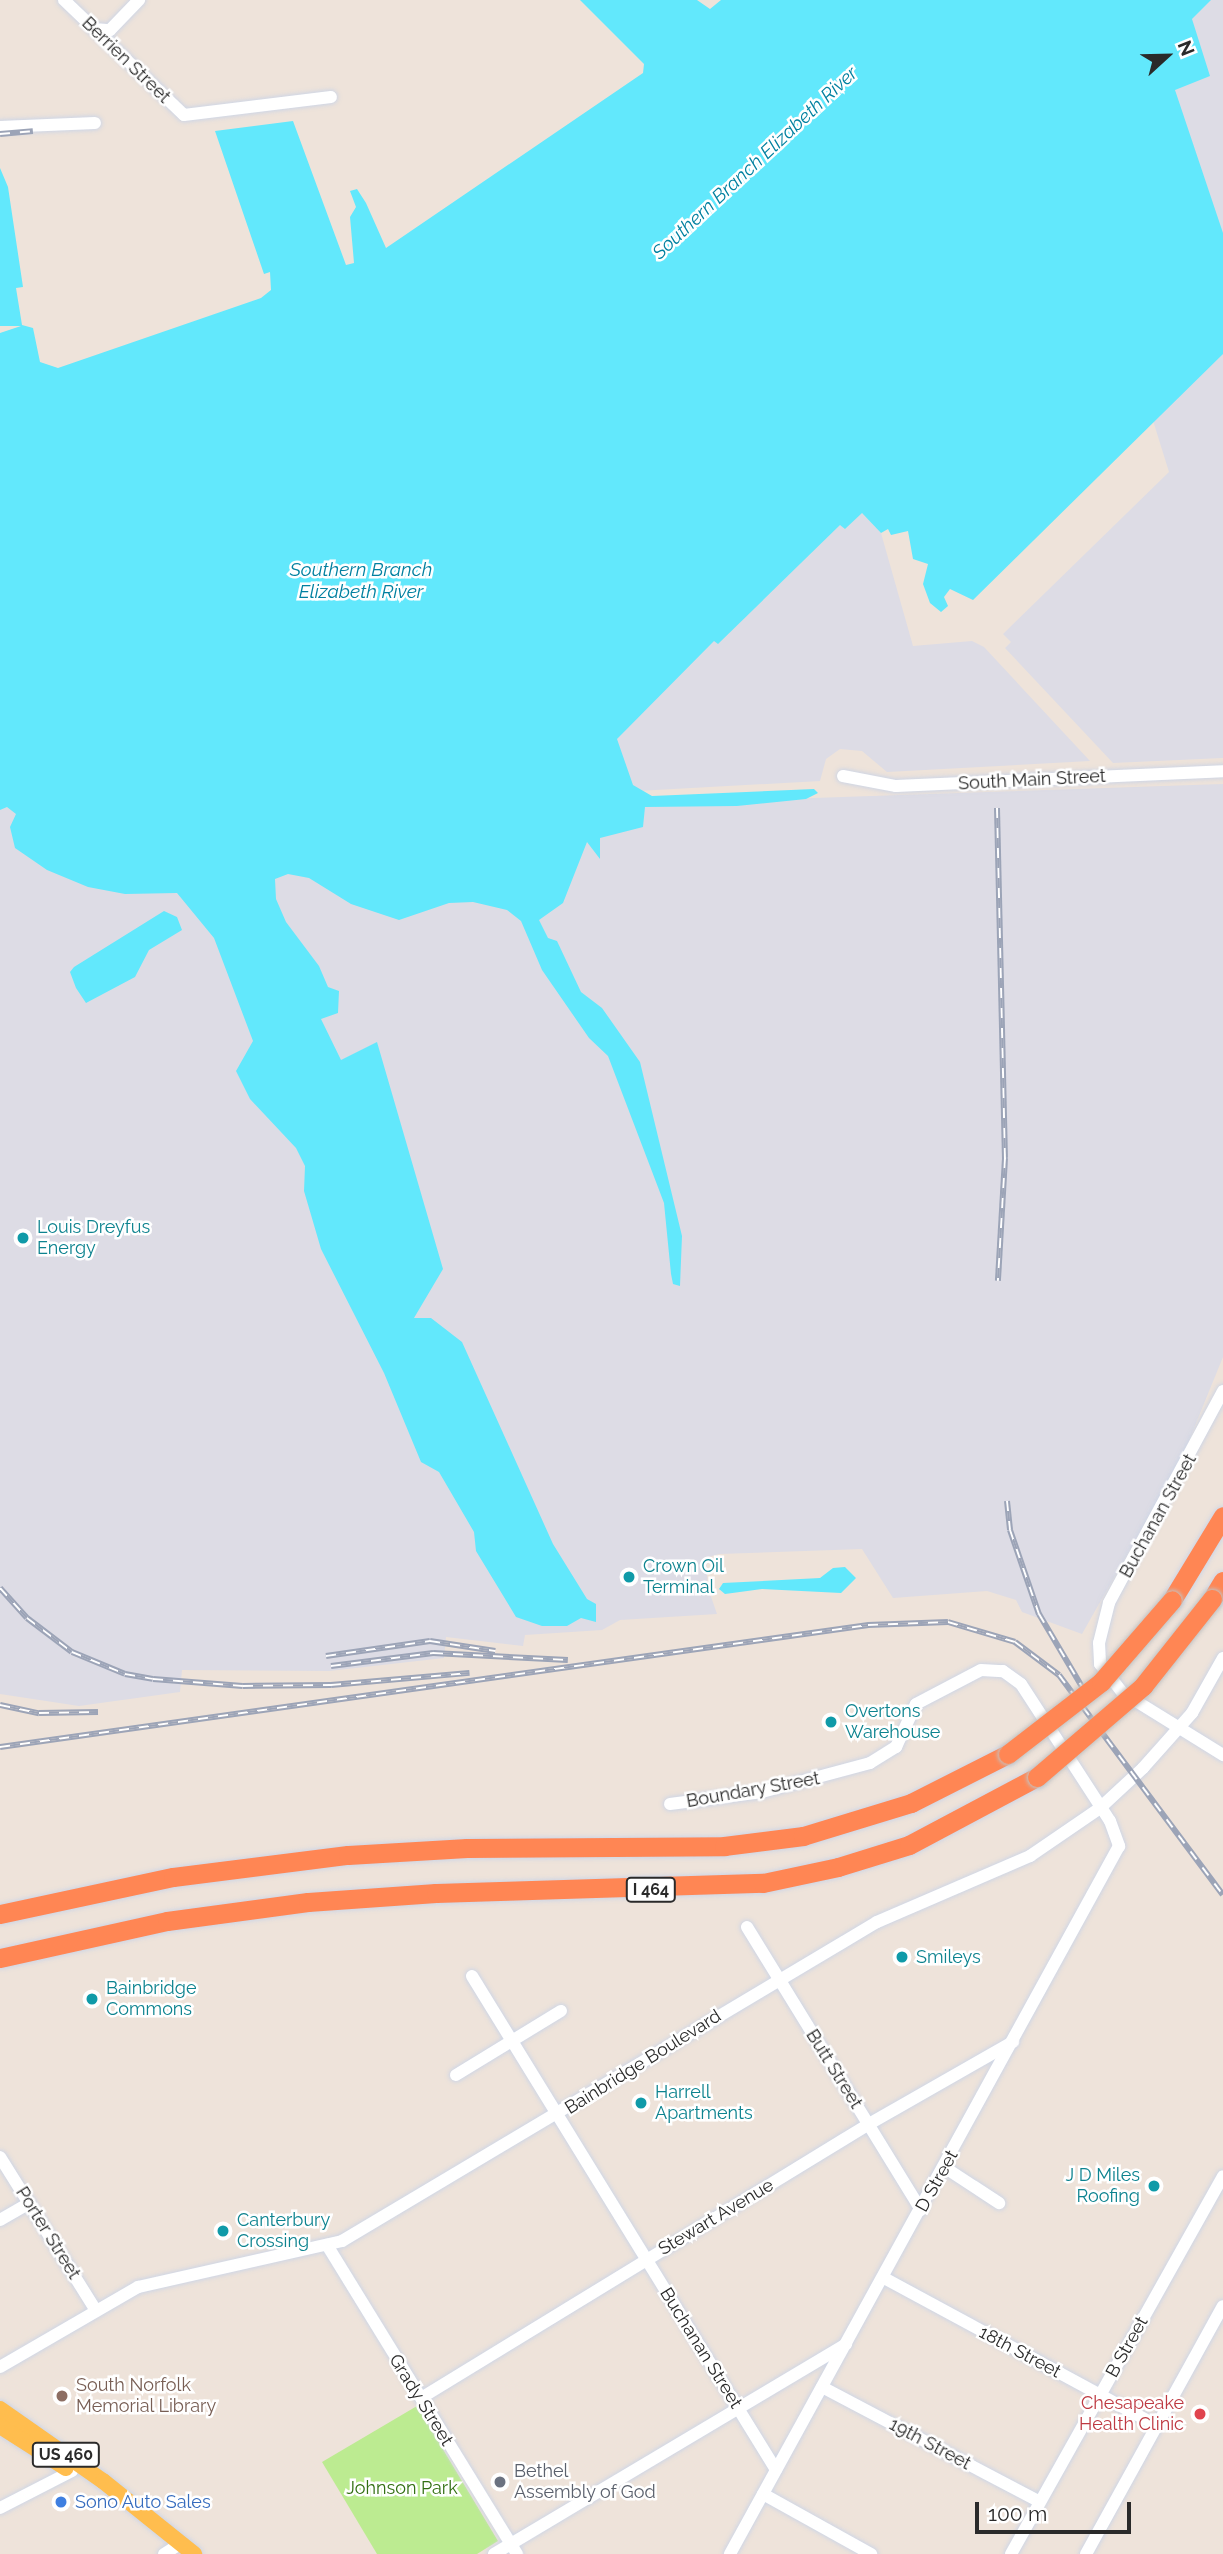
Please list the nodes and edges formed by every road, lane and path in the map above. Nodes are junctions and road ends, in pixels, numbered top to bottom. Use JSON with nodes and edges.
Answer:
{"nodes":[{"id":1,"x":64,"y":0,"type":"edge"},
{"id":2,"x":139,"y":0,"type":"edge"},
{"id":3,"x":94,"y":29,"type":"junction"},
{"id":4,"x":331,"y":97,"type":"dead end"},
{"id":5,"x":95,"y":123,"type":"dead end"},
{"id":6,"x":0,"y":127,"type":"edge"},
{"id":7,"x":1223,"y":771,"type":"edge"},
{"id":8,"x":843,"y":776,"type":"dead end"},
{"id":9,"x":1223,"y":1391,"type":"edge"},
{"id":10,"x":1223,"y":1516,"type":"edge"},
{"id":11,"x":1223,"y":1581,"type":"edge"},
{"id":12,"x":1223,"y":1658,"type":"edge"},
{"id":13,"x":1178,"y":1729,"type":"junction"},
{"id":14,"x":1223,"y":1755,"type":"edge"},
{"id":15,"x":670,"y":1804,"type":"dead end"},
{"id":16,"x":1100,"y":1808,"type":"junction"},
{"id":17,"x":80,"y":1895,"type":"junction"},
{"id":18,"x":0,"y":1905,"type":"edge"},
{"id":19,"x":0,"y":1914,"type":"edge"},
{"id":20,"x":747,"y":1927,"type":"dead end"},
{"id":21,"x":0,"y":1958,"type":"edge"},
{"id":22,"x":472,"y":1976,"type":"dead end"},
{"id":23,"x":779,"y":1979,"type":"junction"},
{"id":24,"x":561,"y":2011,"type":"dead end"},
{"id":25,"x":512,"y":2040,"type":"junction"},
{"id":26,"x":1013,"y":2042,"type":"junction"},
{"id":27,"x":456,"y":2075,"type":"dead end"},
{"id":28,"x":557,"y":2114,"type":"junction"},
{"id":29,"x":869,"y":2124,"type":"junction"},
{"id":30,"x":0,"y":2157,"type":"edge"},
{"id":31,"x":944,"y":2167,"type":"junction"},
{"id":32,"x":1223,"y":2178,"type":"edge"},
{"id":33,"x":29,"y":2203,"type":"junction"},
{"id":34,"x":999,"y":2203,"type":"dead end"},
{"id":35,"x":921,"y":2210,"type":"junction"},
{"id":36,"x":0,"y":2220,"type":"edge"},
{"id":37,"x":327,"y":2245,"type":"junction"},
{"id":38,"x":646,"y":2259,"type":"junction"},
{"id":39,"x":884,"y":2278,"type":"junction"},
{"id":40,"x":1223,"y":2306,"type":"edge"},
{"id":41,"x":95,"y":2309,"type":"junction"},
{"id":42,"x":846,"y":2344,"type":"junction"},
{"id":43,"x":0,"y":2367,"type":"edge"},
{"id":44,"x":822,"y":2387,"type":"junction"},
{"id":45,"x":1100,"y":2395,"type":"junction"},
{"id":46,"x":421,"y":2398,"type":"junction"},
{"id":47,"x":736,"y":2406,"type":"junction"},
{"id":48,"x":0,"y":2409,"type":"edge"},
{"id":49,"x":1156,"y":2424,"type":"junction"},
{"id":50,"x":0,"y":2426,"type":"edge"},
{"id":51,"x":46,"y":2455,"type":"junction"},
{"id":52,"x":776,"y":2470,"type":"junction"},
{"id":53,"x":72,"y":2471,"type":"junction"},
{"id":54,"x":45,"y":2481,"type":"junction"},
{"id":55,"x":763,"y":2494,"type":"junction"},
{"id":56,"x":1038,"y":2501,"type":"junction"},
{"id":57,"x":128,"y":2504,"type":"junction"},
{"id":58,"x":0,"y":2508,"type":"edge"},
{"id":59,"x":180,"y":2544,"type":"junction"},
{"id":60,"x":514,"y":2549,"type":"edge"},
{"id":61,"x":164,"y":2554,"type":"edge"},
{"id":62,"x":194,"y":2554,"type":"edge"},
{"id":63,"x":494,"y":2554,"type":"edge"},
{"id":64,"x":730,"y":2554,"type":"edge"},
{"id":65,"x":871,"y":2554,"type":"edge"},
{"id":66,"x":1011,"y":2554,"type":"edge"},
{"id":67,"x":1086,"y":2554,"type":"edge"}],
"edges":[{"from":1,"to":3,"type":"street","name":"Berrien Street"},
{"from":2,"to":3,"type":"street"},
{"from":3,"to":4,"type":"street","name":"Berrien Street"},
{"from":5,"to":6,"type":"street"},
{"from":7,"to":8,"type":"street","name":"South Main Street"},
{"from":9,"to":13,"type":"street","name":"Buchanan Street"},
{"from":10,"to":17,"type":"highway","bridge":true},
{"from":11,"to":21,"type":"highway","number":"I 464","bridge":true},
{"from":12,"to":13,"type":"street","name":"Bainbridge Boulevard"},
{"from":13,"to":14,"type":"street"},
{"from":13,"to":16,"type":"street","name":"Bainbridge Boulevard"},
{"from":15,"to":16,"type":"street","name":"Boundary Street"},
{"from":16,"to":23,"type":"street","name":"Bainbridge Boulevard"},
{"from":16,"to":26,"type":"street","name":"D Street"},
{"from":17,"to":18,"type":"highway"},
{"from":17,"to":19,"type":"highway"},
{"from":20,"to":23,"type":"street","name":"Butt Street"},
{"from":22,"to":25,"type":"street","name":"Buchanan Street"},
{"from":23,"to":28,"type":"street","name":"Bainbridge Boulevard"},
{"from":23,"to":29,"type":"street","name":"Butt Street"},
{"from":24,"to":25,"type":"street"},
{"from":25,"to":27,"type":"street"},
{"from":25,"to":28,"type":"street","name":"Buchanan Street"},
{"from":26,"to":29,"type":"street","name":"Stewart Avenue"},
{"from":26,"to":31,"type":"street","name":"D Street"},
{"from":28,"to":37,"type":"street","name":"Bainbridge Boulevard"},
{"from":28,"to":38,"type":"street","name":"Buchanan Street"},
{"from":29,"to":35,"type":"street","name":"Butt Street"},
{"from":29,"to":38,"type":"street","name":"Stewart Avenue"},
{"from":30,"to":33,"type":"street","name":"Porter Street"},
{"from":31,"to":34,"type":"street"},
{"from":31,"to":35,"type":"street","name":"D Street"},
{"from":32,"to":45,"type":"street","name":"B Street"},
{"from":33,"to":36,"type":"street"},
{"from":33,"to":41,"type":"street","name":"Porter Street"},
{"from":35,"to":39,"type":"street","name":"D Street"},
{"from":37,"to":41,"type":"street","name":"Bainbridge Boulevard"},
{"from":37,"to":46,"type":"street","name":"Grady Street"},
{"from":38,"to":46,"type":"street","name":"Stewart Avenue"},
{"from":38,"to":47,"type":"street","name":"Buchanan Street"},
{"from":39,"to":42,"type":"street","name":"D Street"},
{"from":39,"to":45,"type":"street","name":"18th Street"},
{"from":40,"to":49,"type":"street"},
{"from":41,"to":43,"type":"street","name":"Bainbridge Boulevard"},
{"from":42,"to":44,"type":"street","name":"D Street"},
{"from":42,"to":47,"type":"street"},
{"from":44,"to":52,"type":"street","name":"D Street"},
{"from":44,"to":56,"type":"street","name":"19th Street"},
{"from":45,"to":49,"type":"street","name":"18th Street"},
{"from":45,"to":56,"type":"street","name":"B Street"},
{"from":46,"to":60,"type":"street","name":"Grady Street"},
{"from":47,"to":52,"type":"street","name":"Buchanan Street"},
{"from":47,"to":60,"type":"street"},
{"from":48,"to":57,"type":"main road","number":"US 460"},
{"from":49,"to":67,"type":"street"},
{"from":50,"to":51,"type":"main road","number":"US 460"},
{"from":51,"to":53,"type":"main road","number":"US 460"},
{"from":51,"to":54,"type":"street"},
{"from":52,"to":55,"type":"street","name":"D Street"},
{"from":53,"to":54,"type":"street"},
{"from":53,"to":57,"type":"main road","number":"US 460"},
{"from":54,"to":58,"type":"street"},
{"from":55,"to":64,"type":"street","name":"D Street"},
{"from":55,"to":65,"type":"street"},
{"from":56,"to":66,"type":"street","name":"B Street"},
{"from":57,"to":59,"type":"main road","number":"US 460"},
{"from":59,"to":61,"type":"street"},
{"from":59,"to":62,"type":"main road","number":"US 460"},
{"from":60,"to":63,"type":"street"}]}
